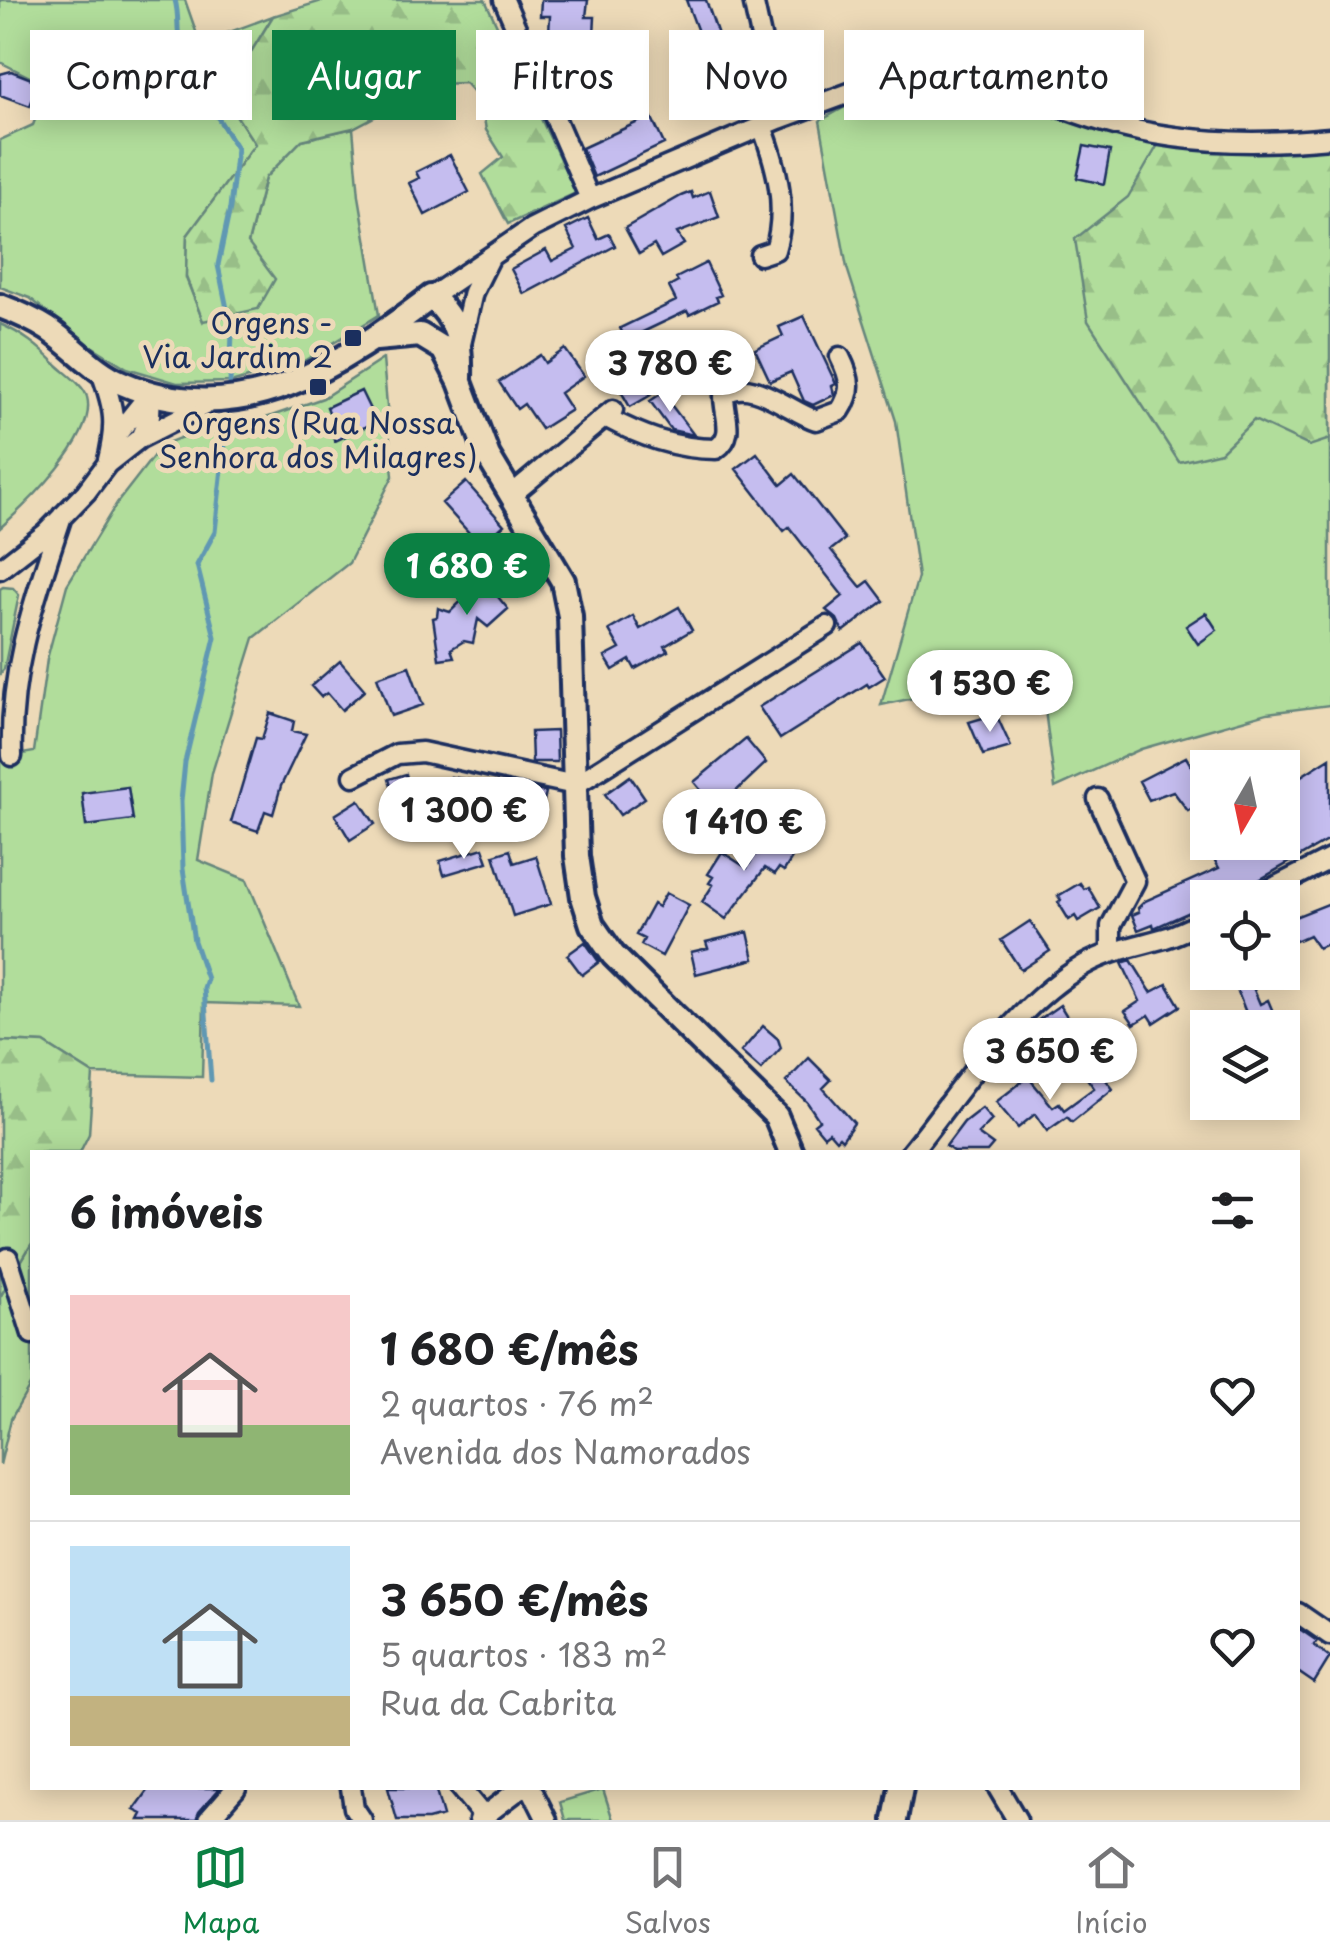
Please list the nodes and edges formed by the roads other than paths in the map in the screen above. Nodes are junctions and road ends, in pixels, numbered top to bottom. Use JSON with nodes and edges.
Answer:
{"nodes":[{"id":1,"x":504,"y":0,"type":"edge"},
{"id":2,"x":753,"y":0,"type":"edge"},
{"id":3,"x":771,"y":122,"type":"junction"},
{"id":4,"x":1330,"y":138,"type":"edge"},
{"id":5,"x":590,"y":199,"type":"junction"},
{"id":6,"x":492,"y":253,"type":"junction"},
{"id":7,"x":760,"y":255,"type":"dead end"},
{"id":8,"x":431,"y":297,"type":"junction"},
{"id":9,"x":0,"y":306,"type":"edge"},
{"id":10,"x":376,"y":339,"type":"junction"},
{"id":11,"x":434,"y":341,"type":"junction"},
{"id":12,"x":460,"y":345,"type":"junction"},
{"id":13,"x":840,"y":358,"type":"dead end"},
{"id":14,"x":102,"y":372,"type":"junction"},
{"id":15,"x":460,"y":382,"type":"junction"},
{"id":16,"x":151,"y":392,"type":"junction"},
{"id":17,"x":216,"y":400,"type":"junction"},
{"id":18,"x":114,"y":438,"type":"junction"},
{"id":19,"x":140,"y":438,"type":"junction"},
{"id":20,"x":107,"y":464,"type":"junction"},
{"id":21,"x":510,"y":496,"type":"junction"},
{"id":22,"x":62,"y":516,"type":"junction"},
{"id":23,"x":0,"y":569,"type":"edge"},
{"id":24,"x":827,"y":626,"type":"dead end"},
{"id":25,"x":0,"y":702,"type":"edge"},
{"id":26,"x":11,"y":719,"type":"junction"},
{"id":27,"x":12,"y":756,"type":"dead end"},
{"id":28,"x":354,"y":776,"type":"dead end"},
{"id":29,"x":575,"y":785,"type":"junction"},
{"id":30,"x":1098,"y":799,"type":"dead end"},
{"id":31,"x":1330,"y":859,"type":"edge"},
{"id":32,"x":1289,"y":880,"type":"edge"},
{"id":33,"x":1190,"y":928,"type":"edge"},
{"id":34,"x":1112,"y":952,"type":"junction"},
{"id":35,"x":790,"y":1150,"type":"edge"},
{"id":36,"x":913,"y":1150,"type":"edge"},
{"id":37,"x":8,"y":1258,"type":"dead end"},
{"id":38,"x":30,"y":1328,"type":"edge"},
{"id":39,"x":1300,"y":1614,"type":"edge"},
{"id":40,"x":1330,"y":1635,"type":"edge"},
{"id":41,"x":234,"y":1790,"type":"edge"},
{"id":42,"x":351,"y":1790,"type":"edge"},
{"id":43,"x":461,"y":1790,"type":"edge"},
{"id":44,"x":519,"y":1790,"type":"edge"},
{"id":45,"x":532,"y":1790,"type":"edge"},
{"id":46,"x":901,"y":1790,"type":"edge"},
{"id":47,"x":999,"y":1790,"type":"edge"},
{"id":48,"x":482,"y":1818,"type":"edge"},
{"id":49,"x":208,"y":1820,"type":"edge"},
{"id":50,"x":362,"y":1820,"type":"edge"},
{"id":51,"x":546,"y":1820,"type":"edge"},
{"id":52,"x":895,"y":1820,"type":"edge"},
{"id":53,"x":1017,"y":1820,"type":"edge"}],
"edges":[{"from":1,"to":5,"type":"street"},
{"from":2,"to":3,"type":"street"},
{"from":3,"to":4,"type":"street"},
{"from":3,"to":5,"type":"street"},
{"from":3,"to":7,"type":"street"},
{"from":5,"to":6,"type":"street"},
{"from":6,"to":8,"type":"street"},
{"from":6,"to":12,"type":"street"},
{"from":8,"to":10,"type":"street"},
{"from":8,"to":11,"type":"street"},
{"from":8,"to":12,"type":"street"},
{"from":9,"to":14,"type":"street"},
{"from":10,"to":11,"type":"street"},
{"from":10,"to":17,"type":"street"},
{"from":11,"to":15,"type":"street"},
{"from":12,"to":15,"type":"street"},
{"from":13,"to":21,"type":"street"},
{"from":14,"to":16,"type":"street"},
{"from":14,"to":18,"type":"street"},
{"from":15,"to":21,"type":"street"},
{"from":16,"to":17,"type":"street"},
{"from":16,"to":18,"type":"street"},
{"from":16,"to":19,"type":"street"},
{"from":17,"to":19,"type":"street"},
{"from":18,"to":20,"type":"street"},
{"from":19,"to":20,"type":"street"},
{"from":20,"to":22,"type":"street"},
{"from":21,"to":29,"type":"street"},
{"from":22,"to":23,"type":"street"},
{"from":22,"to":26,"type":"street"},
{"from":24,"to":29,"type":"street"},
{"from":25,"to":26,"type":"street"},
{"from":26,"to":27,"type":"street"},
{"from":28,"to":29,"type":"street"},
{"from":29,"to":35,"type":"street"},
{"from":30,"to":34,"type":"street"},
{"from":31,"to":32,"type":"street"},
{"from":33,"to":34,"type":"street"},
{"from":34,"to":36,"type":"street"},
{"from":37,"to":38,"type":"street"},
{"from":39,"to":40,"type":"street"},
{"from":41,"to":49,"type":"street"},
{"from":42,"to":50,"type":"street"},
{"from":43,"to":48,"type":"street"},
{"from":44,"to":48,"type":"street"},
{"from":45,"to":51,"type":"street"},
{"from":46,"to":52,"type":"street"},
{"from":47,"to":53,"type":"street"}]}
